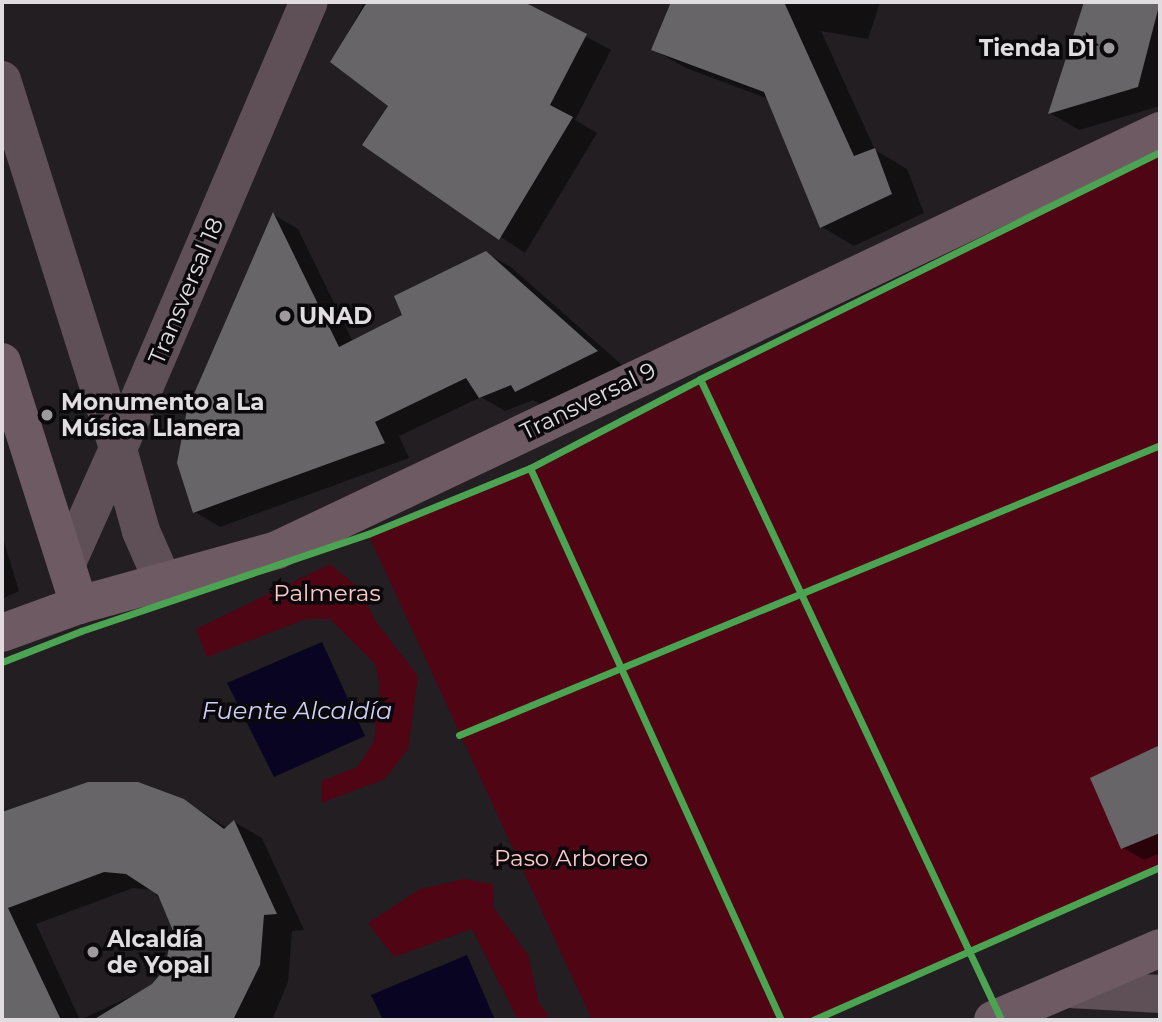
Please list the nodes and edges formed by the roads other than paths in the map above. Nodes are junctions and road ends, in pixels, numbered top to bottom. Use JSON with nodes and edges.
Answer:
{"nodes":[{"id":1,"x":309,"y":2,"type":"edge"},
{"id":2,"x":2,"y":80,"type":"edge"},
{"id":3,"x":1160,"y":131,"type":"edge"},
{"id":4,"x":2,"y":362,"type":"edge"},
{"id":5,"x":118,"y":449,"type":"junction"},
{"id":6,"x":67,"y":564,"type":"junction"},
{"id":7,"x":164,"y":584,"type":"junction"},
{"id":8,"x":79,"y":605,"type":"junction"},
{"id":9,"x":2,"y":633,"type":"edge"},
{"id":10,"x":1160,"y":948,"type":"edge"},
{"id":11,"x":1069,"y":989,"type":"junction"},
{"id":12,"x":1160,"y":994,"type":"edge"},
{"id":13,"x":993,"y":1020,"type":"edge"}],
"edges":[{"from":1,"to":5,"type":"street","name":"Transversal 18"},
{"from":2,"to":5,"type":"street"},
{"from":3,"to":7,"type":"street","name":"Transversal 9"},
{"from":4,"to":6,"type":"street"},
{"from":5,"to":6,"type":"street","name":"Transversal 18"},
{"from":5,"to":7,"type":"street"},
{"from":6,"to":8,"type":"street"},
{"from":7,"to":8,"type":"street","name":"Transversal 9"},
{"from":8,"to":9,"type":"street","name":"Transversal 9"},
{"from":10,"to":11,"type":"street"},
{"from":11,"to":12,"type":"street"},
{"from":11,"to":13,"type":"street"}]}
